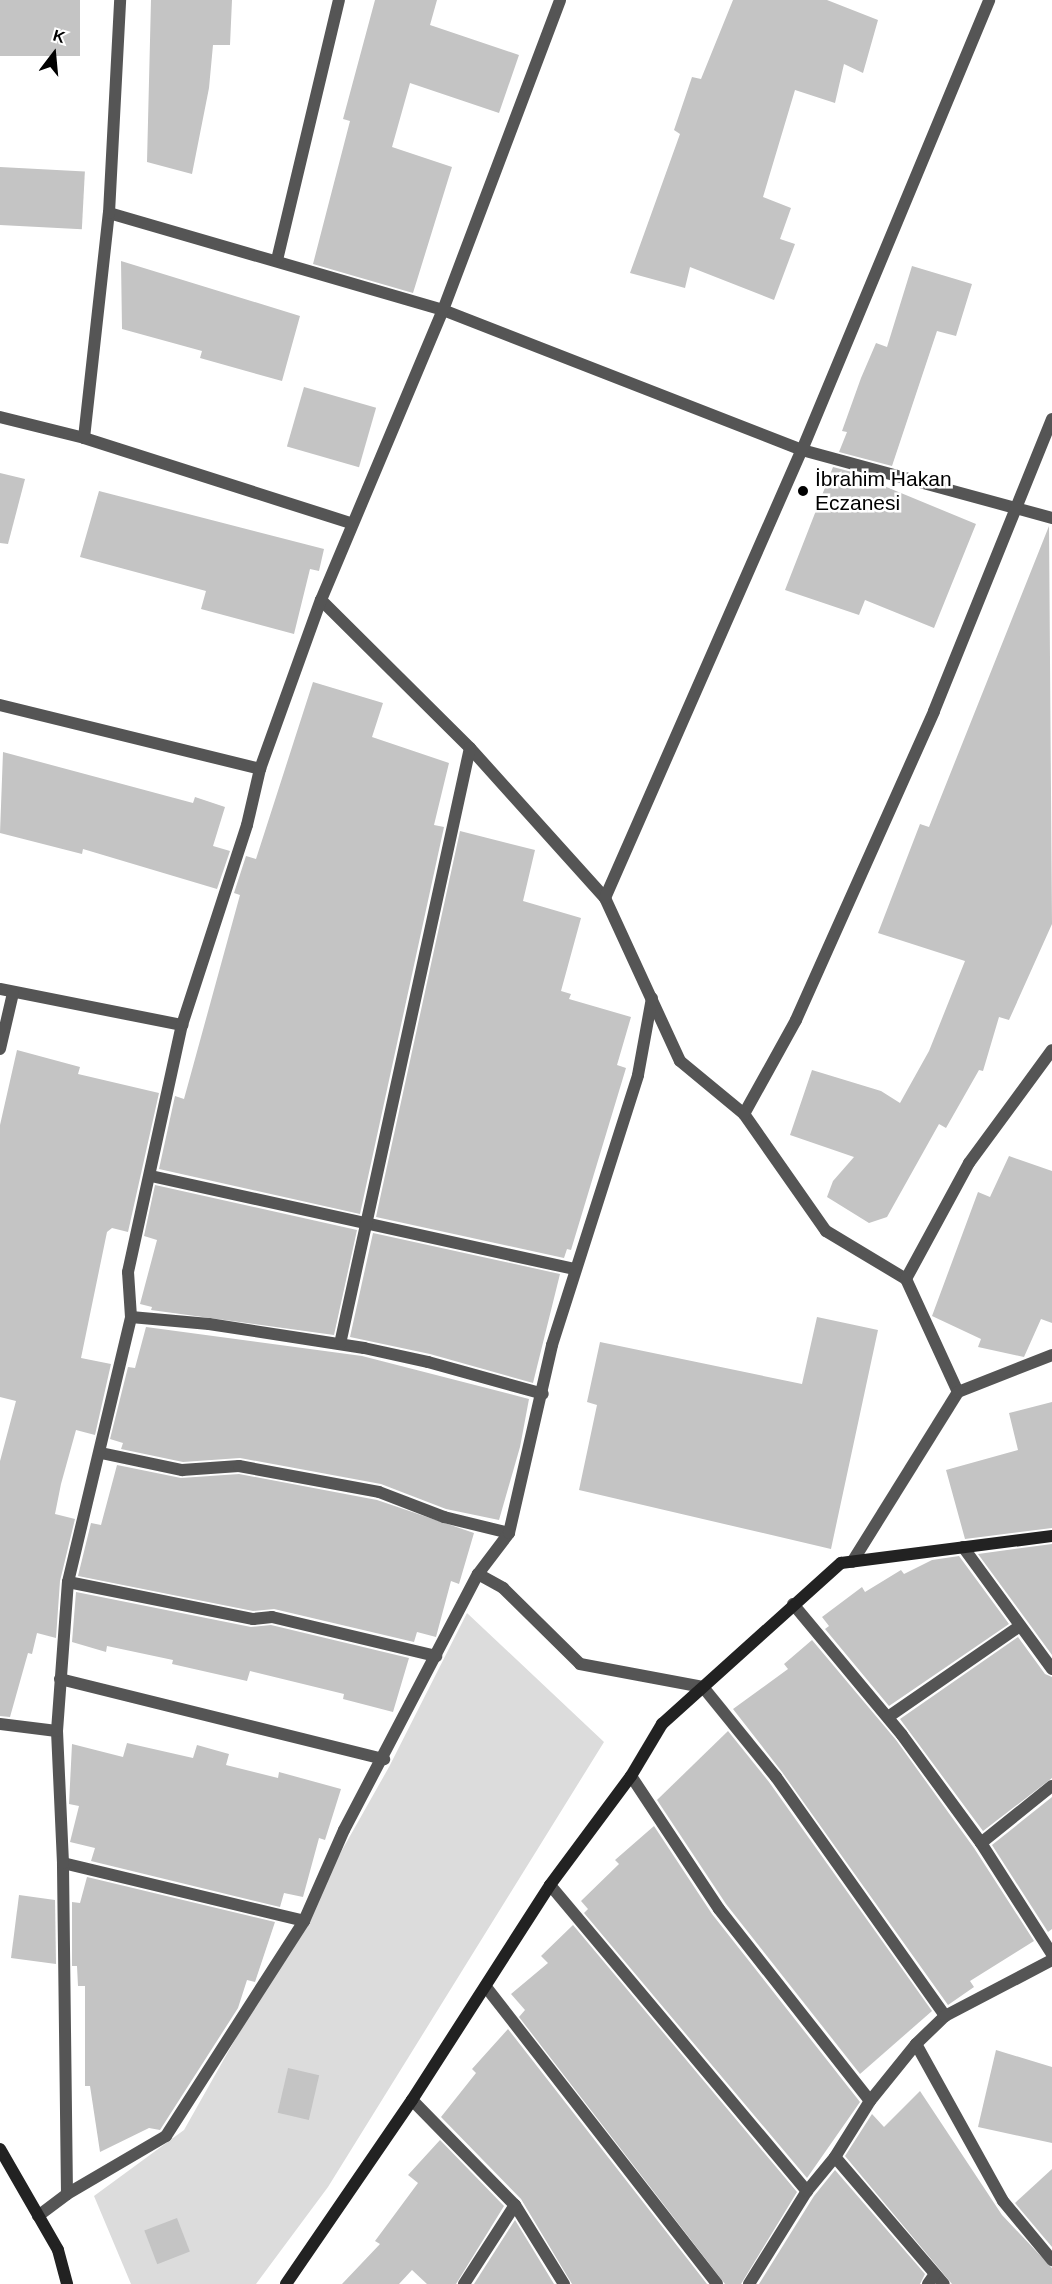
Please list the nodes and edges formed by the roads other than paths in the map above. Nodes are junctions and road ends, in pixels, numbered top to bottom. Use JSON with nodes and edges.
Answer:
{"nodes":[{"id":1,"x":120,"y":0,"type":"edge"},
{"id":2,"x":339,"y":0,"type":"edge"},
{"id":3,"x":560,"y":0,"type":"edge"},
{"id":4,"x":989,"y":0,"type":"edge"},
{"id":5,"x":109,"y":213,"type":"junction"},
{"id":6,"x":278,"y":260,"type":"junction"},
{"id":7,"x":443,"y":310,"type":"junction"},
{"id":8,"x":0,"y":417,"type":"edge"},
{"id":9,"x":1052,"y":420,"type":"edge"},
{"id":10,"x":84,"y":438,"type":"junction"},
{"id":11,"x":802,"y":450,"type":"junction"},
{"id":12,"x":1014,"y":508,"type":"junction"},
{"id":13,"x":1052,"y":518,"type":"edge"},
{"id":14,"x":351,"y":523,"type":"junction"},
{"id":15,"x":321,"y":600,"type":"junction"},
{"id":16,"x":0,"y":705,"type":"edge"},
{"id":17,"x":470,"y":748,"type":"junction"},
{"id":18,"x":260,"y":769,"type":"junction"},
{"id":19,"x":605,"y":898,"type":"junction"},
{"id":20,"x":0,"y":989,"type":"edge"},
{"id":21,"x":14,"y":993,"type":"junction"},
{"id":22,"x":652,"y":998,"type":"junction"},
{"id":23,"x":182,"y":1025,"type":"junction"},
{"id":24,"x":0,"y":1049,"type":"edge"},
{"id":25,"x":1052,"y":1050,"type":"edge"},
{"id":26,"x":744,"y":1114,"type":"junction"},
{"id":27,"x":151,"y":1176,"type":"junction"},
{"id":28,"x":364,"y":1222,"type":"junction"},
{"id":29,"x":574,"y":1269,"type":"junction"},
{"id":30,"x":906,"y":1279,"type":"junction"},
{"id":31,"x":131,"y":1317,"type":"junction"},
{"id":32,"x":340,"y":1344,"type":"junction"},
{"id":33,"x":1052,"y":1355,"type":"edge"},
{"id":34,"x":958,"y":1392,"type":"junction"},
{"id":35,"x":543,"y":1394,"type":"junction"},
{"id":36,"x":101,"y":1453,"type":"junction"},
{"id":37,"x":508,"y":1533,"type":"junction"},
{"id":38,"x":1052,"y":1536,"type":"edge"},
{"id":39,"x":963,"y":1547,"type":"junction"},
{"id":40,"x":852,"y":1562,"type":"junction"},
{"id":41,"x":478,"y":1574,"type":"junction"},
{"id":42,"x":68,"y":1582,"type":"junction"},
{"id":43,"x":794,"y":1604,"type":"junction"},
{"id":44,"x":1020,"y":1626,"type":"junction"},
{"id":45,"x":436,"y":1656,"type":"junction"},
{"id":46,"x":1052,"y":1669,"type":"edge"},
{"id":47,"x":60,"y":1679,"type":"junction"},
{"id":48,"x":704,"y":1688,"type":"junction"},
{"id":49,"x":888,"y":1717,"type":"junction"},
{"id":50,"x":0,"y":1724,"type":"edge"},
{"id":51,"x":57,"y":1731,"type":"junction"},
{"id":52,"x":384,"y":1759,"type":"junction"},
{"id":53,"x":631,"y":1776,"type":"junction"},
{"id":54,"x":1052,"y":1786,"type":"edge"},
{"id":55,"x":981,"y":1843,"type":"junction"},
{"id":56,"x":63,"y":1863,"type":"junction"},
{"id":57,"x":550,"y":1885,"type":"junction"},
{"id":58,"x":304,"y":1921,"type":"junction"},
{"id":59,"x":1052,"y":1954,"type":"edge"},
{"id":60,"x":1052,"y":1960,"type":"edge"},
{"id":61,"x":486,"y":1987,"type":"junction"},
{"id":62,"x":945,"y":2016,"type":"junction"},
{"id":63,"x":916,"y":2044,"type":"junction"},
{"id":64,"x":412,"y":2100,"type":"junction"},
{"id":65,"x":870,"y":2101,"type":"junction"},
{"id":66,"x":0,"y":2149,"type":"edge"},
{"id":67,"x":835,"y":2157,"type":"junction"},
{"id":68,"x":807,"y":2192,"type":"junction"},
{"id":69,"x":68,"y":2194,"type":"junction"},
{"id":70,"x":515,"y":2205,"type":"junction"},
{"id":71,"x":38,"y":2216,"type":"junction"},
{"id":72,"x":1052,"y":2260,"type":"edge"},
{"id":73,"x":931,"y":2279,"type":"edge"},
{"id":74,"x":67,"y":2284,"type":"edge"},
{"id":75,"x":286,"y":2284,"type":"edge"},
{"id":76,"x":465,"y":2284,"type":"edge"},
{"id":77,"x":564,"y":2284,"type":"edge"},
{"id":78,"x":717,"y":2284,"type":"edge"},
{"id":79,"x":749,"y":2284,"type":"edge"},
{"id":80,"x":944,"y":2284,"type":"edge"}],
"edges":[{"from":1,"to":5,"type":"street"},
{"from":2,"to":6,"type":"street"},
{"from":3,"to":7,"type":"street"},
{"from":4,"to":11,"type":"street"},
{"from":5,"to":6,"type":"street"},
{"from":5,"to":10,"type":"street"},
{"from":6,"to":7,"type":"street"},
{"from":7,"to":11,"type":"street"},
{"from":7,"to":14,"type":"street"},
{"from":8,"to":10,"type":"street"},
{"from":9,"to":12,"type":"street"},
{"from":10,"to":14,"type":"street"},
{"from":11,"to":12,"type":"street"},
{"from":11,"to":19,"type":"street"},
{"from":12,"to":13,"type":"street"},
{"from":12,"to":26,"type":"street"},
{"from":14,"to":15,"type":"street"},
{"from":15,"to":17,"type":"street"},
{"from":15,"to":18,"type":"street"},
{"from":16,"to":18,"type":"street"},
{"from":17,"to":19,"type":"street"},
{"from":17,"to":28,"type":"street"},
{"from":18,"to":23,"type":"street"},
{"from":19,"to":22,"type":"street"},
{"from":20,"to":21,"type":"street"},
{"from":21,"to":23,"type":"street"},
{"from":21,"to":24,"type":"street"},
{"from":22,"to":26,"type":"street"},
{"from":22,"to":29,"type":"street"},
{"from":23,"to":27,"type":"street"},
{"from":25,"to":30,"type":"street"},
{"from":26,"to":30,"type":"street"},
{"from":27,"to":28,"type":"street"},
{"from":27,"to":31,"type":"street"},
{"from":28,"to":29,"type":"street"},
{"from":28,"to":32,"type":"street"},
{"from":29,"to":35,"type":"street"},
{"from":30,"to":34,"type":"street"},
{"from":31,"to":32,"type":"street"},
{"from":31,"to":36,"type":"street"},
{"from":32,"to":35,"type":"street"},
{"from":33,"to":34,"type":"street"},
{"from":34,"to":40,"type":"street"},
{"from":35,"to":37,"type":"street"},
{"from":36,"to":37,"type":"street"},
{"from":36,"to":42,"type":"street"},
{"from":37,"to":41,"type":"street"},
{"from":38,"to":39,"type":"street"},
{"from":39,"to":40,"type":"street"},
{"from":39,"to":44,"type":"street"},
{"from":40,"to":43,"type":"street"},
{"from":41,"to":45,"type":"street"},
{"from":41,"to":48,"type":"street"},
{"from":42,"to":45,"type":"street"},
{"from":42,"to":47,"type":"street"},
{"from":43,"to":48,"type":"street"},
{"from":43,"to":49,"type":"street"},
{"from":44,"to":46,"type":"street"},
{"from":44,"to":49,"type":"street"},
{"from":45,"to":52,"type":"street"},
{"from":47,"to":51,"type":"street"},
{"from":47,"to":52,"type":"street"},
{"from":48,"to":53,"type":"street"},
{"from":48,"to":62,"type":"street"},
{"from":49,"to":55,"type":"street"},
{"from":50,"to":51,"type":"street"},
{"from":51,"to":56,"type":"street"},
{"from":52,"to":58,"type":"street"},
{"from":53,"to":57,"type":"street"},
{"from":53,"to":65,"type":"street"},
{"from":54,"to":55,"type":"street"},
{"from":55,"to":59,"type":"street"},
{"from":56,"to":58,"type":"street"},
{"from":56,"to":69,"type":"street"},
{"from":57,"to":61,"type":"street"},
{"from":57,"to":68,"type":"street"},
{"from":58,"to":69,"type":"street"},
{"from":60,"to":62,"type":"street"},
{"from":61,"to":64,"type":"street"},
{"from":61,"to":78,"type":"street"},
{"from":62,"to":63,"type":"street"},
{"from":63,"to":65,"type":"street"},
{"from":63,"to":72,"type":"street"},
{"from":64,"to":70,"type":"street"},
{"from":64,"to":75,"type":"street"},
{"from":65,"to":67,"type":"street"},
{"from":66,"to":71,"type":"street"},
{"from":67,"to":68,"type":"street"},
{"from":67,"to":73,"type":"street"},
{"from":68,"to":79,"type":"street"},
{"from":69,"to":71,"type":"street"},
{"from":70,"to":76,"type":"street"},
{"from":70,"to":77,"type":"street"},
{"from":71,"to":74,"type":"street"},
{"from":73,"to":80,"type":"street"}]}
